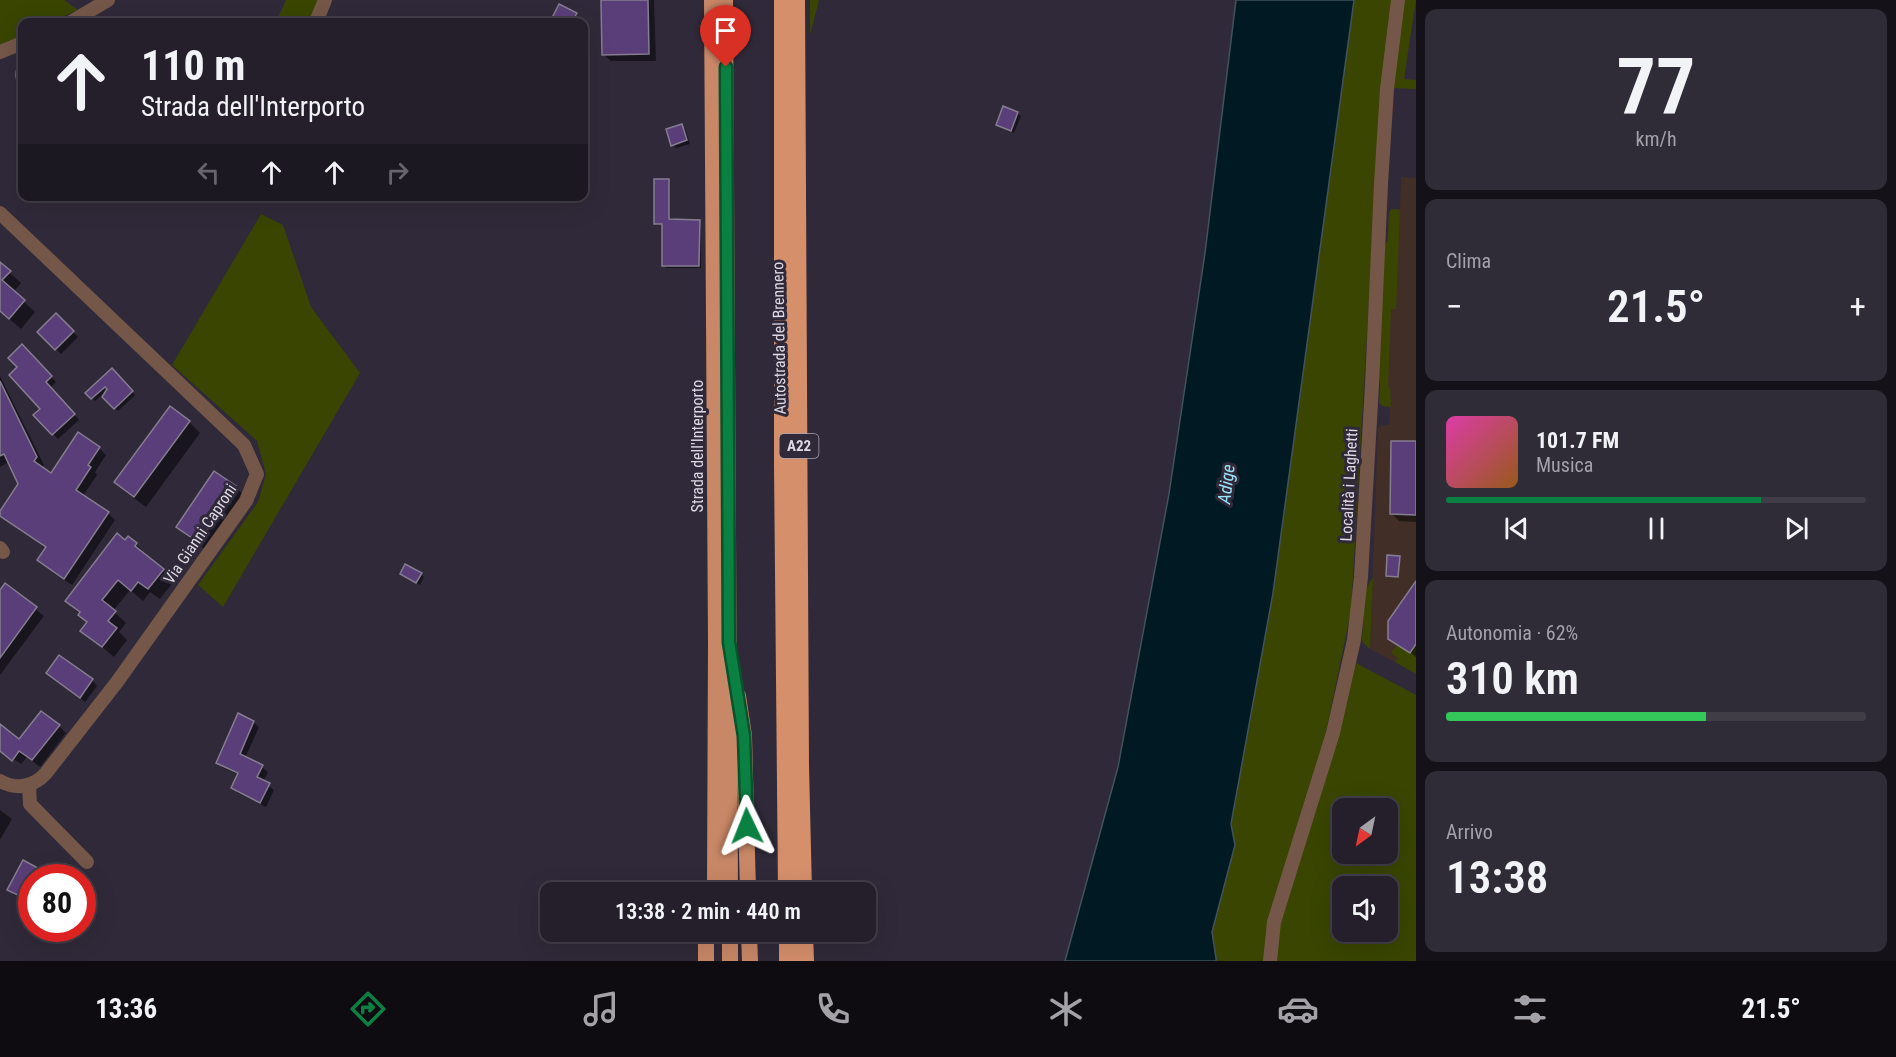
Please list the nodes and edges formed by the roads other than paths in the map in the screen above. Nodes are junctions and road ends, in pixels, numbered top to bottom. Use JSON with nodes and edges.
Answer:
{"nodes":[{"id":1,"x":108,"y":0,"type":"edge"},
{"id":2,"x":325,"y":0,"type":"edge"},
{"id":3,"x":712,"y":0,"type":"edge"},
{"id":4,"x":725,"y":0,"type":"edge"},
{"id":5,"x":783,"y":0,"type":"edge"},
{"id":6,"x":796,"y":0,"type":"edge"},
{"id":7,"x":1398,"y":0,"type":"edge"},
{"id":8,"x":78,"y":18,"type":"edge"},
{"id":9,"x":318,"y":18,"type":"edge"},
{"id":10,"x":18,"y":45,"type":"edge"},
{"id":11,"x":0,"y":52,"type":"edge"},
{"id":12,"x":0,"y":213,"type":"edge"},
{"id":13,"x":729,"y":642,"type":"junction"},
{"id":14,"x":0,"y":781,"type":"edge"},
{"id":15,"x":29,"y":785,"type":"junction"},
{"id":16,"x":714,"y":823,"type":"junction"},
{"id":17,"x":87,"y":862,"type":"dead end"},
{"id":18,"x":708,"y":882,"type":"edge"},
{"id":19,"x":715,"y":882,"type":"edge"},
{"id":20,"x":730,"y":882,"type":"edge"},
{"id":21,"x":748,"y":882,"type":"edge"},
{"id":22,"x":787,"y":882,"type":"edge"},
{"id":23,"x":803,"y":882,"type":"edge"},
{"id":24,"x":706,"y":942,"type":"edge"},
{"id":25,"x":716,"y":942,"type":"edge"},
{"id":26,"x":730,"y":942,"type":"edge"},
{"id":27,"x":749,"y":942,"type":"edge"},
{"id":28,"x":788,"y":942,"type":"edge"},
{"id":29,"x":804,"y":942,"type":"edge"},
{"id":30,"x":705,"y":961,"type":"edge"},
{"id":31,"x":716,"y":961,"type":"edge"},
{"id":32,"x":730,"y":961,"type":"edge"},
{"id":33,"x":750,"y":961,"type":"edge"},
{"id":34,"x":788,"y":961,"type":"edge"},
{"id":35,"x":805,"y":961,"type":"edge"},
{"id":36,"x":1270,"y":961,"type":"edge"}],
"edges":[{"from":1,"to":8,"type":"street"},
{"from":2,"to":9,"type":"street"},
{"from":3,"to":16,"type":"highway","name":"Strada dell'Interporto"},
{"from":4,"to":13,"type":"highway","name":"Strada dell'Interporto"},
{"from":5,"to":22,"type":"highway","name":"Autostrada del Brennero","number":"A22"},
{"from":6,"to":23,"type":"highway","name":"Autostrada del Brennero","number":"A22"},
{"from":7,"to":36,"type":"street","name":"Località i Laghetti"},
{"from":10,"to":11,"type":"street"},
{"from":12,"to":15,"type":"street","name":"Via Gianni Caproni"},
{"from":13,"to":20,"type":"highway","name":"Strada dell'Interporto"},
{"from":13,"to":21,"type":"highway"},
{"from":14,"to":15,"type":"street"},
{"from":15,"to":17,"type":"street"},
{"from":16,"to":18,"type":"highway"},
{"from":16,"to":19,"type":"highway","name":"Strada dell'Interporto"},
{"from":24,"to":30,"type":"highway"},
{"from":25,"to":31,"type":"highway"},
{"from":26,"to":32,"type":"highway"},
{"from":27,"to":33,"type":"highway"},
{"from":28,"to":34,"type":"highway"},
{"from":29,"to":35,"type":"highway"}]}
